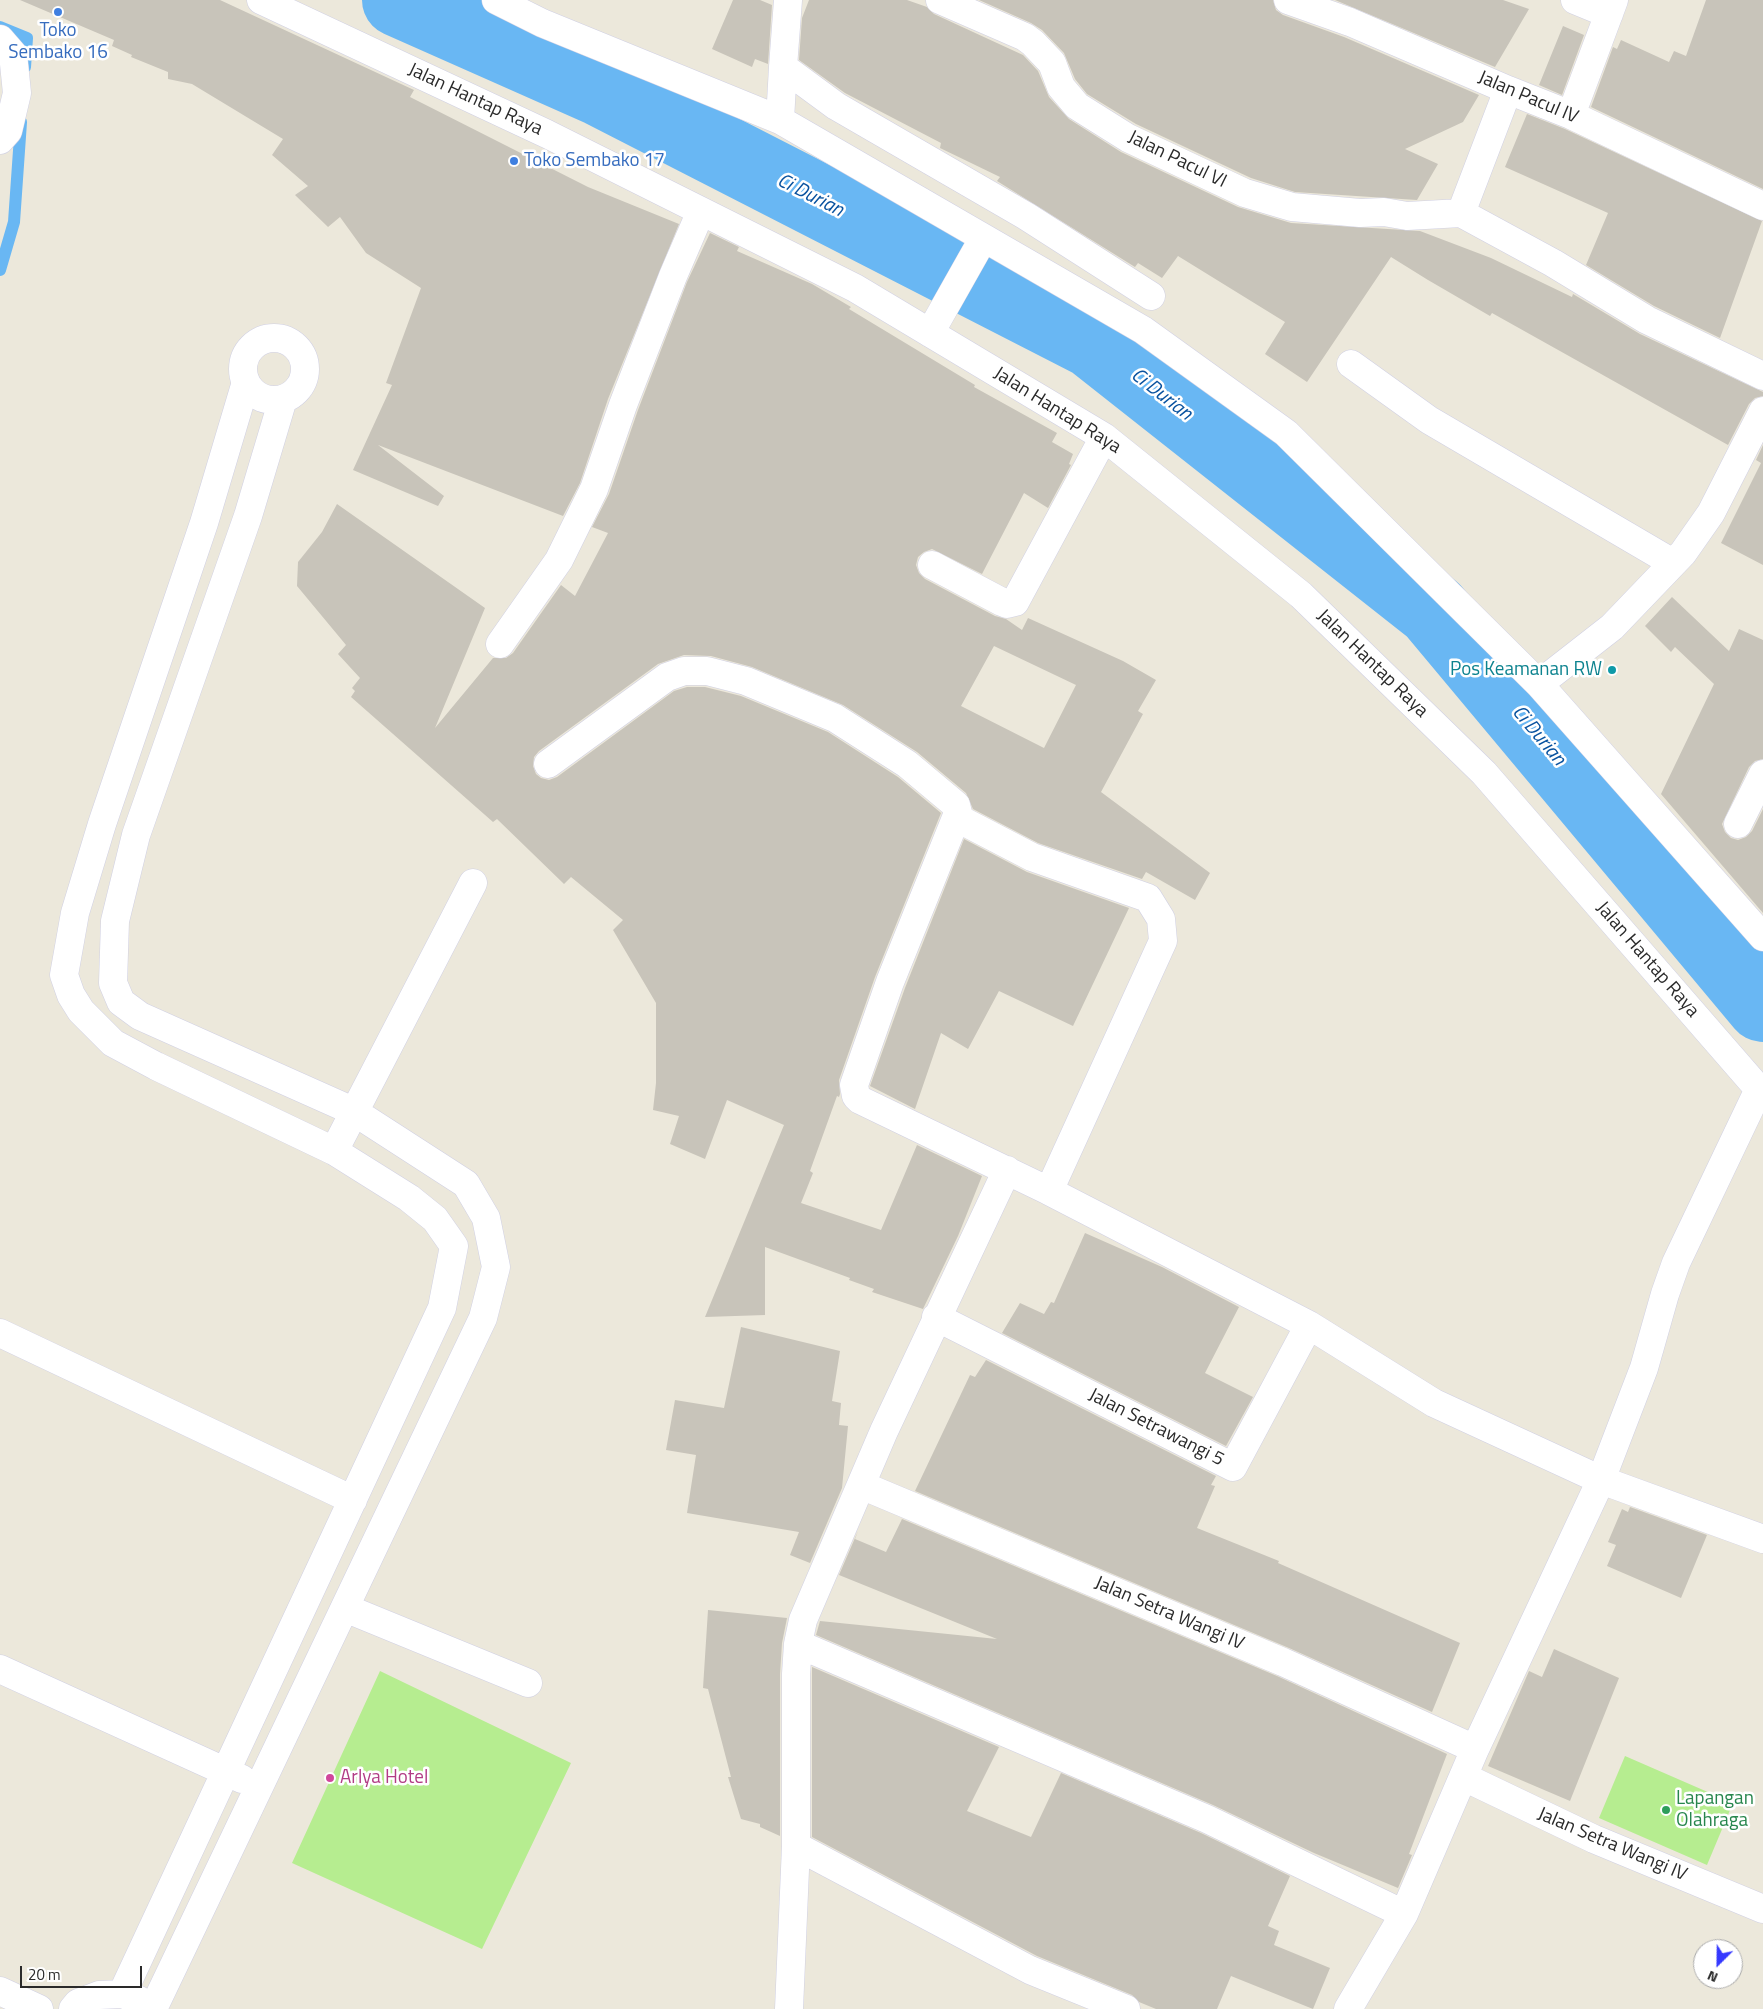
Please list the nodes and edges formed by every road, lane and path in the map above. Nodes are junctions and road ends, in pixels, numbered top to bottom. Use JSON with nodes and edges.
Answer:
{"nodes":[{"id":1,"x":261,"y":0,"type":"edge"},
{"id":2,"x":496,"y":0,"type":"edge"},
{"id":3,"x":788,"y":0,"type":"edge"},
{"id":4,"x":940,"y":0,"type":"edge"},
{"id":5,"x":1288,"y":0,"type":"edge"},
{"id":6,"x":1575,"y":0,"type":"edge"},
{"id":7,"x":1611,"y":7,"type":"edge"},
{"id":8,"x":0,"y":39,"type":"edge"},
{"id":9,"x":783,"y":67,"type":"junction"},
{"id":10,"x":1508,"y":90,"type":"junction"},
{"id":11,"x":1571,"y":115,"type":"junction"},
{"id":12,"x":780,"y":120,"type":"junction"},
{"id":13,"x":0,"y":140,"type":"edge"},
{"id":14,"x":1763,"y":206,"type":"edge"},
{"id":15,"x":701,"y":211,"type":"junction"},
{"id":16,"x":1461,"y":213,"type":"junction"},
{"id":17,"x":979,"y":245,"type":"junction"},
{"id":18,"x":1151,"y":296,"type":"dead end"},
{"id":19,"x":933,"y":327,"type":"junction"},
{"id":20,"x":1351,"y":364,"type":"dead end"},
{"id":21,"x":1763,"y":376,"type":"edge"},
{"id":22,"x":246,"y":382,"type":"junction"},
{"id":23,"x":283,"y":399,"type":"junction"},
{"id":24,"x":1763,"y":411,"type":"edge"},
{"id":25,"x":1104,"y":437,"type":"junction"},
{"id":26,"x":1673,"y":562,"type":"junction"},
{"id":27,"x":932,"y":564,"type":"dead end"},
{"id":28,"x":500,"y":644,"type":"dead end"},
{"id":29,"x":1539,"y":684,"type":"junction"},
{"id":30,"x":548,"y":764,"type":"dead end"},
{"id":31,"x":1763,"y":774,"type":"edge"},
{"id":32,"x":957,"y":818,"type":"junction"},
{"id":33,"x":102,"y":824,"type":"junction"},
{"id":34,"x":1738,"y":824,"type":"dead end"},
{"id":35,"x":136,"y":835,"type":"junction"},
{"id":36,"x":472,"y":883,"type":"dead end"},
{"id":37,"x":1763,"y":937,"type":"edge"},
{"id":38,"x":1761,"y":1092,"type":"edge"},
{"id":39,"x":353,"y":1112,"type":"junction"},
{"id":40,"x":334,"y":1151,"type":"junction"},
{"id":41,"x":1007,"y":1170,"type":"junction"},
{"id":42,"x":1049,"y":1191,"type":"junction"},
{"id":43,"x":936,"y":1317,"type":"junction"},
{"id":44,"x":1309,"y":1325,"type":"junction"},
{"id":45,"x":0,"y":1332,"type":"edge"},
{"id":46,"x":1601,"y":1480,"type":"junction"},
{"id":47,"x":861,"y":1485,"type":"junction"},
{"id":48,"x":353,"y":1500,"type":"junction"},
{"id":49,"x":1763,"y":1539,"type":"edge"},
{"id":50,"x":345,"y":1608,"type":"junction"},
{"id":51,"x":798,"y":1644,"type":"junction"},
{"id":52,"x":0,"y":1669,"type":"edge"},
{"id":53,"x":528,"y":1683,"type":"dead end"},
{"id":54,"x":1475,"y":1749,"type":"junction"},
{"id":55,"x":226,"y":1772,"type":"junction"},
{"id":56,"x":1464,"y":1777,"type":"junction"},
{"id":57,"x":259,"y":1787,"type":"junction"},
{"id":58,"x":796,"y":1846,"type":"junction"},
{"id":59,"x":1763,"y":1908,"type":"edge"},
{"id":60,"x":1404,"y":1914,"type":"junction"},
{"id":61,"x":0,"y":1990,"type":"edge"},
{"id":62,"x":122,"y":1994,"type":"junction"},
{"id":63,"x":39,"y":2009,"type":"edge"},
{"id":64,"x":73,"y":2009,"type":"edge"},
{"id":65,"x":153,"y":2009,"type":"edge"},
{"id":66,"x":789,"y":2009,"type":"edge"},
{"id":67,"x":1126,"y":2009,"type":"edge"},
{"id":68,"x":1348,"y":2009,"type":"edge"}],
"edges":[{"from":1,"to":15,"type":"street","name":"Jalan Hantap Raya"},
{"from":2,"to":12,"type":"street"},
{"from":3,"to":9,"type":"street"},
{"from":4,"to":16,"type":"street","name":"Jalan Pacul VI"},
{"from":5,"to":10,"type":"street","name":"Jalan Pacul IV"},
{"from":6,"to":7,"type":"street"},
{"from":7,"to":11,"type":"street"},
{"from":8,"to":13,"type":"street"},
{"from":9,"to":12,"type":"street"},
{"from":9,"to":18,"type":"street"},
{"from":10,"to":11,"type":"street","name":"Jalan Pacul IV"},
{"from":10,"to":16,"type":"street"},
{"from":11,"to":14,"type":"street","name":"Jalan Pacul IV"},
{"from":12,"to":17,"type":"street"},
{"from":15,"to":19,"type":"street","name":"Jalan Hantap Raya"},
{"from":15,"to":28,"type":"street"},
{"from":16,"to":21,"type":"street"},
{"from":17,"to":19,"type":"street"},
{"from":17,"to":29,"type":"street"},
{"from":19,"to":25,"type":"street","name":"Jalan Hantap Raya"},
{"from":20,"to":26,"type":"street"},
{"from":22,"to":23,"type":"street"},
{"from":22,"to":23,"type":"street"},
{"from":22,"to":33,"type":"street"},
{"from":23,"to":35,"type":"street"},
{"from":24,"to":26,"type":"street"},
{"from":25,"to":27,"type":"street"},
{"from":25,"to":38,"type":"street","name":"Jalan Hantap Raya"},
{"from":26,"to":29,"type":"street"},
{"from":29,"to":37,"type":"street"},
{"from":30,"to":32,"type":"street"},
{"from":31,"to":34,"type":"street"},
{"from":32,"to":41,"type":"street"},
{"from":32,"to":42,"type":"street"},
{"from":33,"to":35,"type":"street"},
{"from":33,"to":40,"type":"street"},
{"from":35,"to":39,"type":"street"},
{"from":36,"to":39,"type":"street"},
{"from":38,"to":46,"type":"street"},
{"from":39,"to":40,"type":"street"},
{"from":39,"to":50,"type":"street"},
{"from":40,"to":48,"type":"street"},
{"from":41,"to":42,"type":"street"},
{"from":41,"to":43,"type":"street"},
{"from":42,"to":44,"type":"street"},
{"from":43,"to":44,"type":"street","name":"Jalan Setrawangi 5"},
{"from":43,"to":47,"type":"street"},
{"from":44,"to":46,"type":"street"},
{"from":45,"to":48,"type":"street"},
{"from":46,"to":49,"type":"street"},
{"from":46,"to":54,"type":"street"},
{"from":47,"to":51,"type":"street"},
{"from":47,"to":54,"type":"street","name":"Jalan Setra Wangi IV"},
{"from":48,"to":55,"type":"street"},
{"from":50,"to":53,"type":"street"},
{"from":50,"to":57,"type":"street"},
{"from":51,"to":58,"type":"street"},
{"from":51,"to":60,"type":"street"},
{"from":52,"to":55,"type":"street"},
{"from":54,"to":56,"type":"street"},
{"from":55,"to":57,"type":"street"},
{"from":55,"to":62,"type":"street"},
{"from":56,"to":59,"type":"street","name":"Jalan Setra Wangi IV"},
{"from":56,"to":60,"type":"street"},
{"from":57,"to":65,"type":"street"},
{"from":58,"to":66,"type":"street"},
{"from":58,"to":67,"type":"street"},
{"from":60,"to":68,"type":"street"},
{"from":61,"to":63,"type":"street"},
{"from":62,"to":64,"type":"street"},
{"from":62,"to":65,"type":"street"}]}
